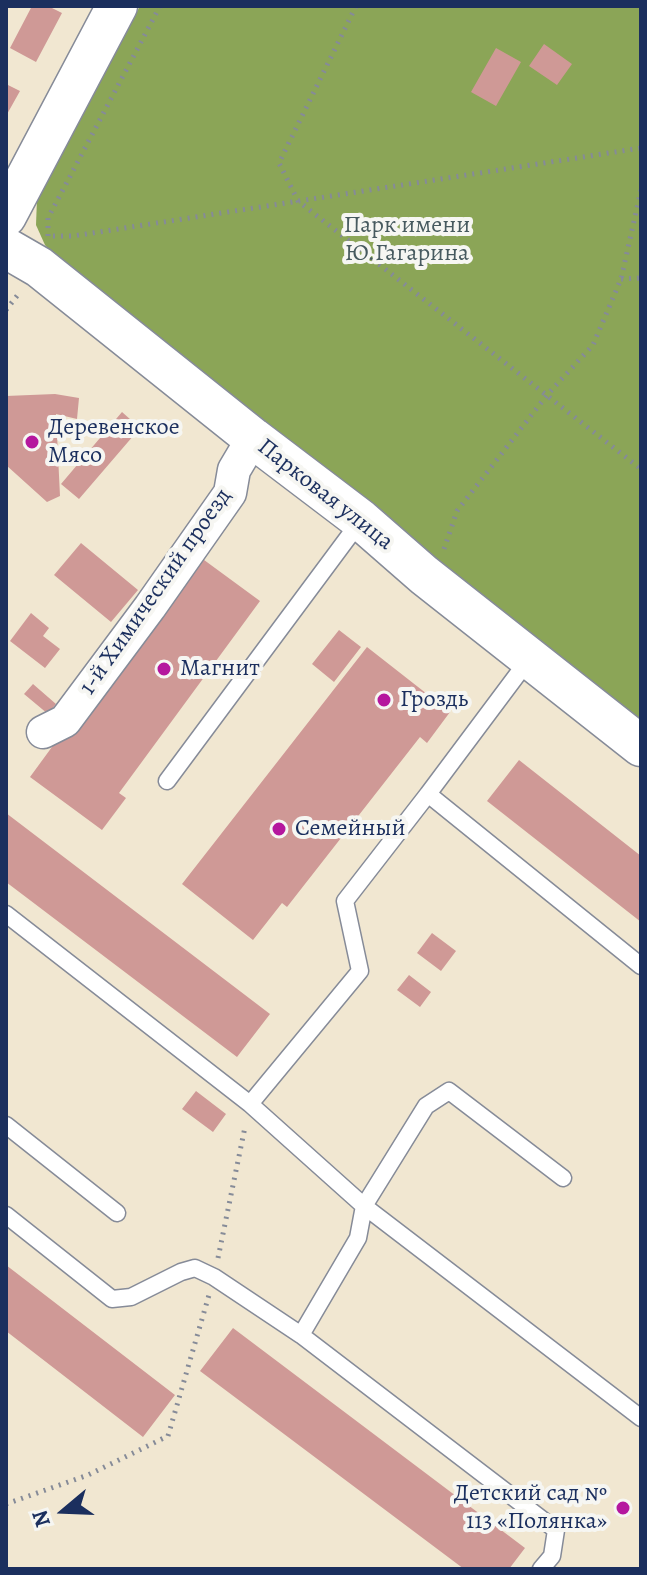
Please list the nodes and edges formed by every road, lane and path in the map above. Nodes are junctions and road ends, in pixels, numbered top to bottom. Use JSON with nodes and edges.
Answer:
{"nodes":[{"id":1,"x":117,"y":6,"type":"edge"},
{"id":2,"x":160,"y":6,"type":"edge"},
{"id":3,"x":356,"y":6,"type":"edge"},
{"id":4,"x":641,"y":148,"type":"edge"},
{"id":5,"x":641,"y":190,"type":"edge"},
{"id":6,"x":298,"y":201,"type":"junction"},
{"id":7,"x":6,"y":216,"type":"edge"},
{"id":8,"x":31,"y":250,"type":"edge"},
{"id":9,"x":641,"y":278,"type":"edge"},
{"id":10,"x":621,"y":279,"type":"junction"},
{"id":11,"x":547,"y":395,"type":"junction"},
{"id":12,"x":253,"y":438,"type":"junction"},
{"id":13,"x":641,"y":469,"type":"edge"},
{"id":14,"x":361,"y":520,"type":"junction"},
{"id":15,"x":424,"y":575,"type":"junction"},
{"id":16,"x":530,"y":658,"type":"junction"},
{"id":17,"x":43,"y":732,"type":"dead end"},
{"id":18,"x":641,"y":746,"type":"edge"},
{"id":19,"x":167,"y":781,"type":"dead end"},
{"id":20,"x":428,"y":794,"type":"junction"},
{"id":21,"x":6,"y":914,"type":"edge"},
{"id":22,"x":641,"y":966,"type":"edge"},
{"id":23,"x":250,"y":1104,"type":"junction"},
{"id":24,"x":6,"y":1125,"type":"edge"},
{"id":25,"x":563,"y":1178,"type":"dead end"},
{"id":26,"x":364,"y":1206,"type":"junction"},
{"id":27,"x":117,"y":1213,"type":"dead end"},
{"id":28,"x":6,"y":1215,"type":"edge"},
{"id":29,"x":214,"y":1277,"type":"junction"},
{"id":30,"x":301,"y":1335,"type":"junction"},
{"id":31,"x":641,"y":1418,"type":"edge"},
{"id":32,"x":6,"y":1504,"type":"edge"},
{"id":33,"x":541,"y":1569,"type":"edge"}],
"edges":[{"from":1,"to":7,"type":"street"},
{"from":2,"to":8,"type":"path"},
{"from":3,"to":6,"type":"path"},
{"from":4,"to":6,"type":"path"},
{"from":5,"to":10,"type":"path"},
{"from":6,"to":8,"type":"path"},
{"from":6,"to":11,"type":"path"},
{"from":8,"to":12,"type":"street","name":"Парковая улица"},
{"from":9,"to":10,"type":"path"},
{"from":10,"to":11,"type":"path"},
{"from":11,"to":13,"type":"path"},
{"from":11,"to":15,"type":"path"},
{"from":12,"to":14,"type":"street","name":"Парковая улица"},
{"from":12,"to":17,"type":"street","name":"1-й Химический проезд"},
{"from":14,"to":15,"type":"street","name":"Парковая улица"},
{"from":14,"to":19,"type":"lane"},
{"from":15,"to":16,"type":"street","name":"Парковая улица"},
{"from":16,"to":18,"type":"street","name":"Парковая улица"},
{"from":16,"to":20,"type":"lane"},
{"from":20,"to":22,"type":"lane"},
{"from":20,"to":23,"type":"lane"},
{"from":21,"to":23,"type":"lane"},
{"from":23,"to":26,"type":"lane"},
{"from":23,"to":29,"type":"path"},
{"from":24,"to":27,"type":"lane"},
{"from":25,"to":26,"type":"lane"},
{"from":26,"to":30,"type":"lane"},
{"from":26,"to":31,"type":"lane"},
{"from":28,"to":29,"type":"lane"},
{"from":29,"to":30,"type":"lane"},
{"from":29,"to":32,"type":"path"},
{"from":30,"to":33,"type":"lane"}]}
